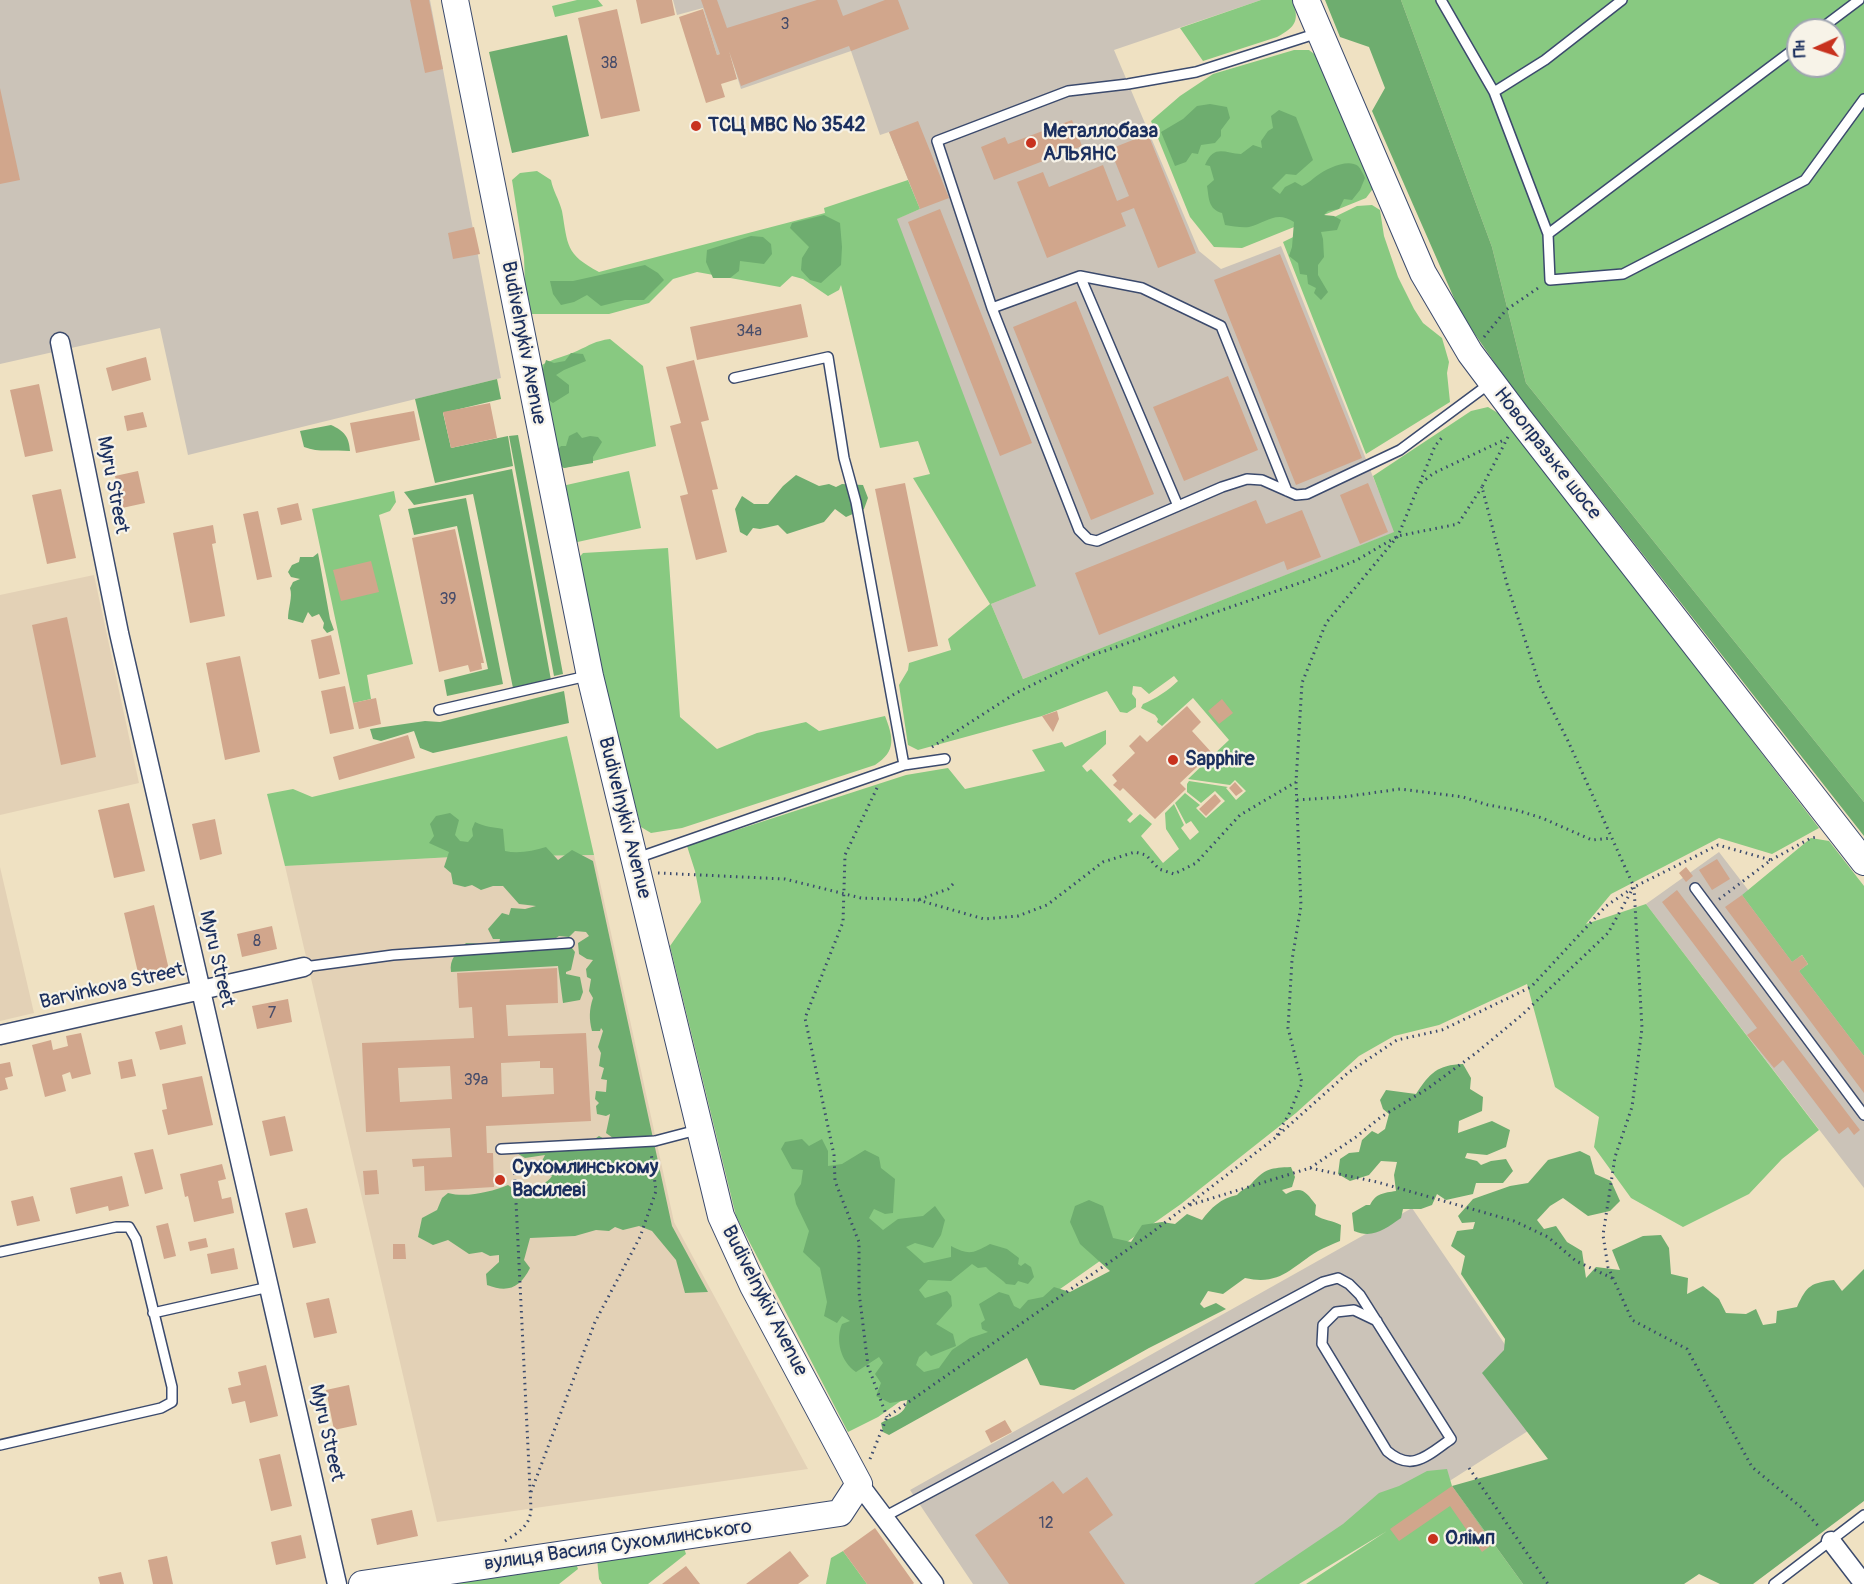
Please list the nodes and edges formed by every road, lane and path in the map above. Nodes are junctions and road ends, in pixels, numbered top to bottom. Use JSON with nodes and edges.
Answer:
{"nodes":[{"id":1,"x":455,"y":0,"type":"edge"},
{"id":2,"x":1306,"y":0,"type":"edge"},
{"id":3,"x":1441,"y":0,"type":"edge"},
{"id":4,"x":1622,"y":0,"type":"edge"},
{"id":5,"x":1859,"y":0,"type":"edge"},
{"id":6,"x":1835,"y":18,"type":"edge"},
{"id":7,"x":1320,"y":33,"type":"junction"},
{"id":8,"x":1786,"y":55,"type":"edge"},
{"id":9,"x":1494,"y":92,"type":"junction"},
{"id":10,"x":1864,"y":99,"type":"edge"},
{"id":11,"x":1548,"y":234,"type":"junction"},
{"id":12,"x":1080,"y":276,"type":"junction"},
{"id":13,"x":1550,"y":280,"type":"junction"},
{"id":14,"x":993,"y":308,"type":"junction"},
{"id":15,"x":60,"y":342,"type":"dead end"},
{"id":16,"x":1470,"y":353,"type":"junction"},
{"id":17,"x":734,"y":378,"type":"dead end"},
{"id":18,"x":1491,"y":383,"type":"junction"},
{"id":19,"x":1512,"y":428,"type":"junction"},
{"id":20,"x":1449,"y":430,"type":"dead end"},
{"id":21,"x":1419,"y":484,"type":"junction"},
{"id":22,"x":1482,"y":487,"type":"junction"},
{"id":23,"x":1287,"y":491,"type":"junction"},
{"id":24,"x":1178,"y":506,"type":"junction"},
{"id":25,"x":1398,"y":536,"type":"junction"},
{"id":26,"x":590,"y":676,"type":"junction"},
{"id":27,"x":439,"y":710,"type":"dead end"},
{"id":28,"x":932,"y":747,"type":"dead end"},
{"id":29,"x":945,"y":759,"type":"dead end"},
{"id":30,"x":904,"y":765,"type":"junction"},
{"id":31,"x":1296,"y":782,"type":"junction"},
{"id":32,"x":878,"y":786,"type":"dead end"},
{"id":33,"x":1297,"y":800,"type":"junction"},
{"id":34,"x":1841,"y":833,"type":"junction"},
{"id":35,"x":1612,"y":838,"type":"junction"},
{"id":36,"x":1771,"y":860,"type":"junction"},
{"id":37,"x":1864,"y":862,"type":"edge"},
{"id":38,"x":635,"y":866,"type":"junction"},
{"id":39,"x":956,"y":882,"type":"dead end"},
{"id":40,"x":1634,"y":887,"type":"junction"},
{"id":41,"x":1695,"y":888,"type":"dead end"},
{"id":42,"x":844,"y":894,"type":"junction"},
{"id":43,"x":918,"y":900,"type":"junction"},
{"id":44,"x":1709,"y":907,"type":"junction"},
{"id":45,"x":569,"y":943,"type":"dead end"},
{"id":46,"x":304,"y":967,"type":"joint"},
{"id":47,"x":200,"y":991,"type":"junction"},
{"id":48,"x":0,"y":1035,"type":"edge"},
{"id":49,"x":1864,"y":1115,"type":"edge"},
{"id":50,"x":700,"y":1129,"type":"junction"},
{"id":51,"x":1275,"y":1138,"type":"junction"},
{"id":52,"x":649,"y":1141,"type":"junction"},
{"id":53,"x":513,"y":1148,"type":"junction"},
{"id":54,"x":501,"y":1149,"type":"dead end"},
{"id":55,"x":1310,"y":1168,"type":"junction"},
{"id":56,"x":1187,"y":1205,"type":"junction"},
{"id":57,"x":0,"y":1252,"type":"edge"},
{"id":58,"x":1614,"y":1279,"type":"junction"},
{"id":59,"x":269,"y":1287,"type":"junction"},
{"id":60,"x":153,"y":1313,"type":"junction"},
{"id":61,"x":1377,"y":1321,"type":"junction"},
{"id":62,"x":887,"y":1417,"type":"junction"},
{"id":63,"x":0,"y":1445,"type":"edge"},
{"id":64,"x":1470,"y":1468,"type":"dead end"},
{"id":65,"x":859,"y":1484,"type":"junction"},
{"id":66,"x":531,"y":1494,"type":"junction"},
{"id":67,"x":1864,"y":1515,"type":"edge"},
{"id":68,"x":884,"y":1517,"type":"junction"},
{"id":69,"x":1831,"y":1540,"type":"junction"},
{"id":70,"x":496,"y":1546,"type":"dead end"},
{"id":71,"x":337,"y":1584,"type":"edge"},
{"id":72,"x":362,"y":1584,"type":"edge"},
{"id":73,"x":934,"y":1584,"type":"edge"},
{"id":74,"x":1548,"y":1584,"type":"edge"},
{"id":75,"x":1774,"y":1584,"type":"edge"},
{"id":76,"x":1864,"y":1584,"type":"edge"}],
"edges":[{"from":1,"to":26,"type":"street","name":"Budivelnykiv Avenue"},
{"from":2,"to":7,"type":"street","name":"Новопразьке шосе"},
{"from":3,"to":9,"type":"lane"},
{"from":4,"to":9,"type":"lane"},
{"from":5,"to":6,"type":"lane"},
{"from":7,"to":14,"type":"lane"},
{"from":7,"to":16,"type":"street","name":"Новопразьке шосе"},
{"from":8,"to":11,"type":"lane"},
{"from":9,"to":11,"type":"lane"},
{"from":10,"to":13,"type":"lane"},
{"from":11,"to":13,"type":"lane"},
{"from":12,"to":14,"type":"lane"},
{"from":12,"to":23,"type":"lane"},
{"from":12,"to":24,"type":"lane"},
{"from":13,"to":16,"type":"path"},
{"from":14,"to":24,"type":"lane"},
{"from":15,"to":47,"type":"street","name":"Myru Street"},
{"from":16,"to":18,"type":"street","name":"Новопразьке шосе"},
{"from":17,"to":30,"type":"lane"},
{"from":18,"to":19,"type":"street","name":"Новопразьке шосе"},
{"from":18,"to":23,"type":"lane"},
{"from":19,"to":21,"type":"path"},
{"from":19,"to":22,"type":"path"},
{"from":19,"to":34,"type":"street","name":"Новопразьке шосе"},
{"from":20,"to":21,"type":"path"},
{"from":21,"to":25,"type":"path"},
{"from":22,"to":25,"type":"path"},
{"from":22,"to":35,"type":"path"},
{"from":23,"to":24,"type":"lane"},
{"from":25,"to":28,"type":"path"},
{"from":25,"to":31,"type":"path"},
{"from":26,"to":27,"type":"lane"},
{"from":26,"to":38,"type":"street","name":"Budivelnykiv Avenue"},
{"from":29,"to":30,"type":"lane"},
{"from":30,"to":38,"type":"lane"},
{"from":31,"to":33,"type":"path"},
{"from":31,"to":43,"type":"path"},
{"from":32,"to":42,"type":"path"},
{"from":33,"to":35,"type":"path"},
{"from":33,"to":51,"type":"path"},
{"from":34,"to":36,"type":"path"},
{"from":34,"to":37,"type":"street","name":"Новопразьке шосе"},
{"from":35,"to":40,"type":"path"},
{"from":36,"to":40,"type":"path"},
{"from":36,"to":44,"type":"path"},
{"from":38,"to":42,"type":"path"},
{"from":38,"to":50,"type":"street","name":"Budivelnykiv Avenue"},
{"from":39,"to":43,"type":"path"},
{"from":40,"to":51,"type":"path"},
{"from":40,"to":55,"type":"path"},
{"from":40,"to":58,"type":"path"},
{"from":41,"to":44,"type":"lane"},
{"from":42,"to":43,"type":"path"},
{"from":42,"to":62,"type":"path"},
{"from":44,"to":49,"type":"lane"},
{"from":45,"to":46,"type":"lane"},
{"from":46,"to":47,"type":"street","name":"Barvinkova Street"},
{"from":47,"to":48,"type":"street","name":"Barvinkova Street"},
{"from":47,"to":59,"type":"street","name":"Myru Street"},
{"from":50,"to":52,"type":"lane"},
{"from":50,"to":65,"type":"street","name":"Budivelnykiv Avenue"},
{"from":51,"to":56,"type":"path"},
{"from":52,"to":53,"type":"lane"},
{"from":52,"to":66,"type":"path"},
{"from":53,"to":54,"type":"lane"},
{"from":53,"to":66,"type":"path"},
{"from":55,"to":56,"type":"path"},
{"from":55,"to":58,"type":"path"},
{"from":56,"to":62,"type":"path"},
{"from":57,"to":60,"type":"lane"},
{"from":58,"to":69,"type":"path"},
{"from":59,"to":60,"type":"lane"},
{"from":59,"to":71,"type":"street","name":"Myru Street"},
{"from":60,"to":63,"type":"lane"},
{"from":61,"to":61,"type":"lane"},
{"from":61,"to":68,"type":"lane"},
{"from":62,"to":65,"type":"path"},
{"from":64,"to":74,"type":"path"},
{"from":65,"to":68,"type":"street","name":"Budivelnykiv Avenue"},
{"from":65,"to":72,"type":"street","name":"вулиця Василя Сухомлинського"},
{"from":66,"to":70,"type":"path"},
{"from":67,"to":69,"type":"lane"},
{"from":68,"to":73,"type":"street","name":"Budivelnykiv Avenue"},
{"from":69,"to":75,"type":"lane"},
{"from":69,"to":76,"type":"street"}]}
